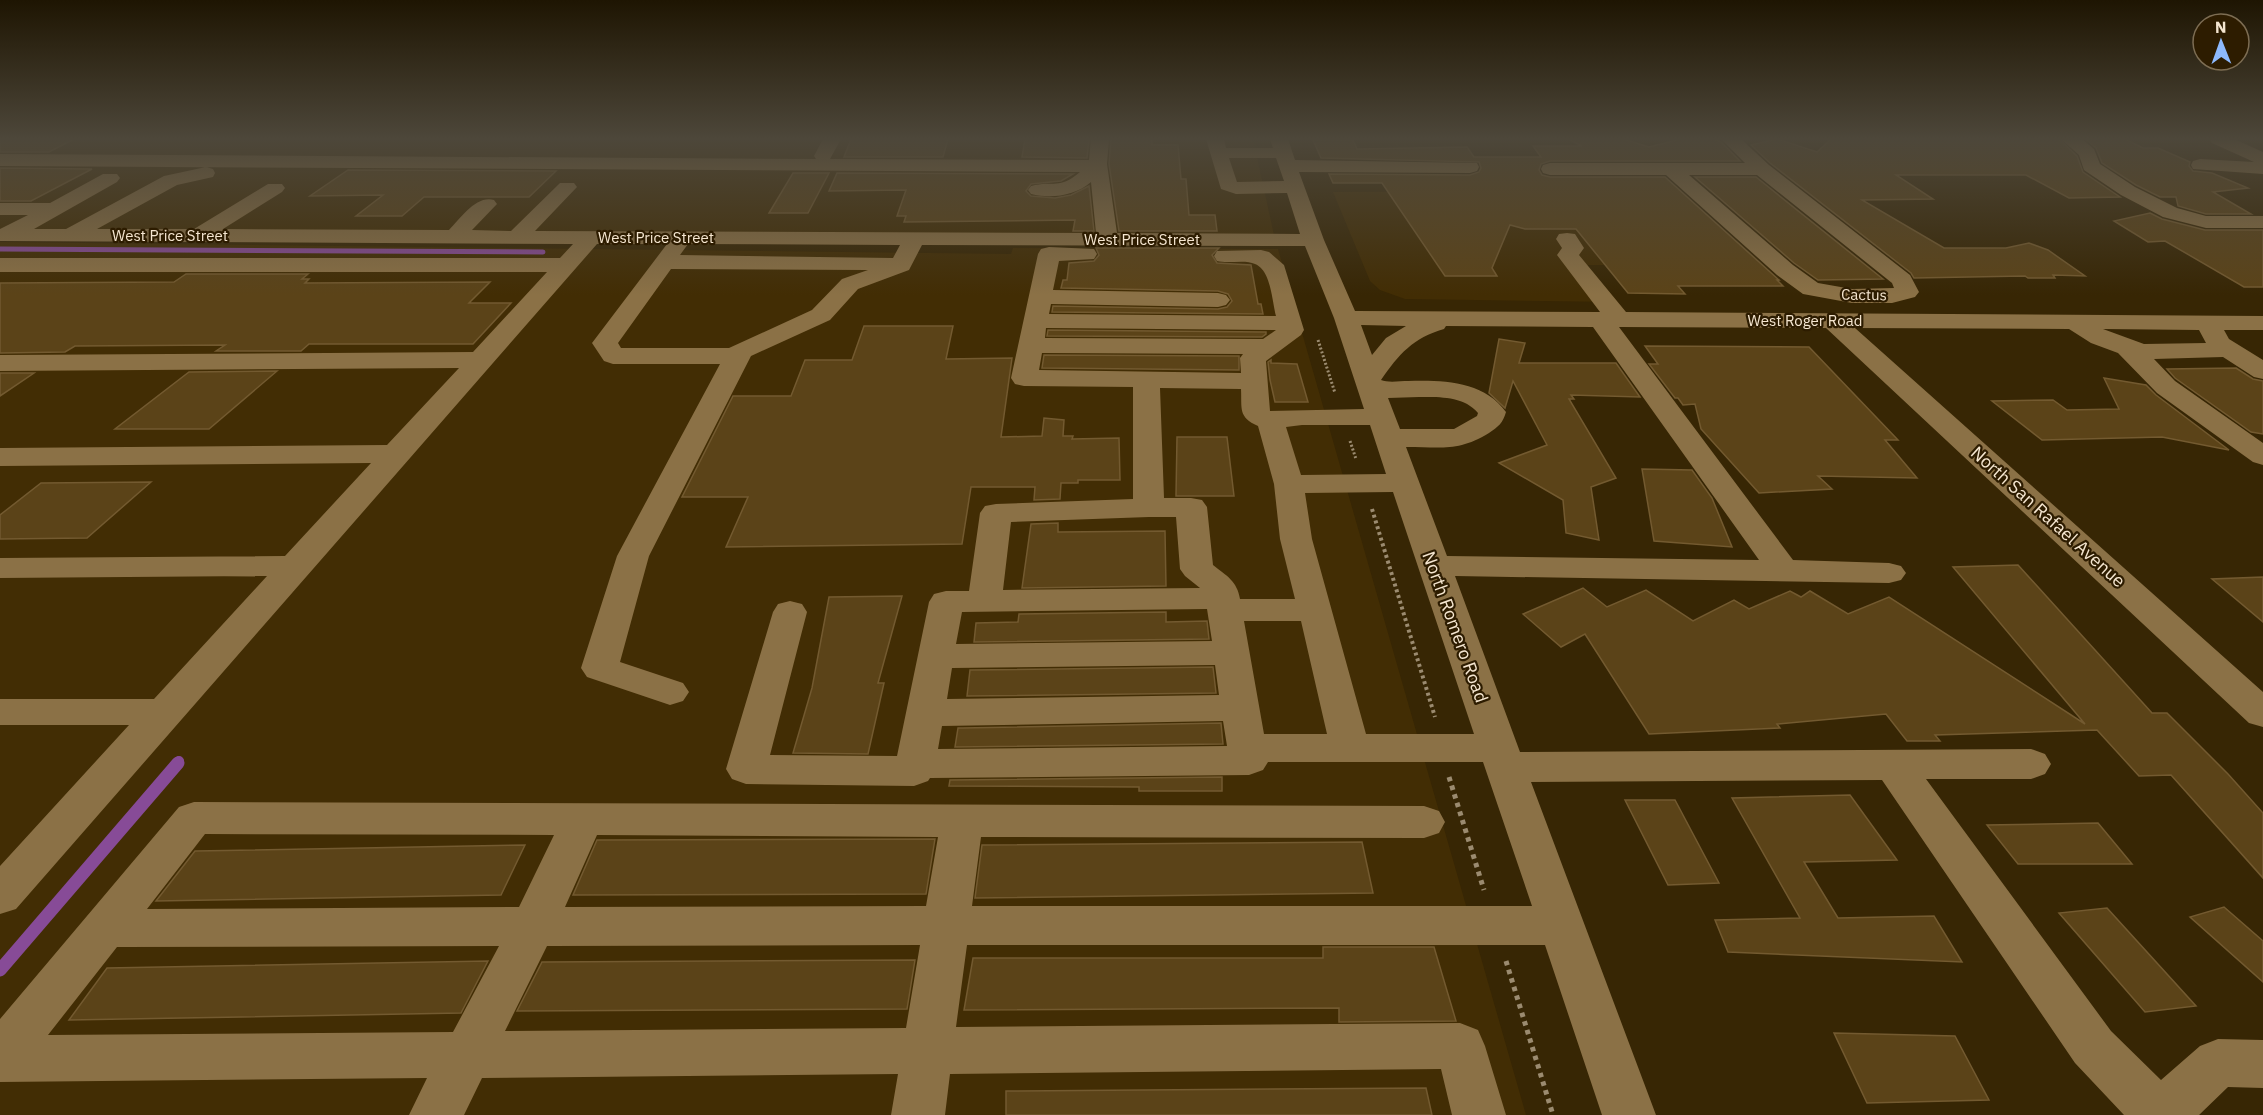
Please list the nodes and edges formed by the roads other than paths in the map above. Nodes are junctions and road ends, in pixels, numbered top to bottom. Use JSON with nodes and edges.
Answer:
{"nodes":[{"id":1,"x":88,"y":191,"type":"edge"},
{"id":2,"x":151,"y":191,"type":"edge"},
{"id":3,"x":270,"y":191,"type":"edge"},
{"id":4,"x":563,"y":191,"type":"edge"},
{"id":5,"x":1102,"y":191,"type":"edge"},
{"id":6,"x":1297,"y":191,"type":"edge"},
{"id":7,"x":1696,"y":191,"type":"edge"},
{"id":8,"x":1790,"y":191,"type":"edge"},
{"id":9,"x":2127,"y":191,"type":"edge"},
{"id":10,"x":487,"y":204,"type":"dead end"},
{"id":11,"x":0,"y":209,"type":"edge"},
{"id":12,"x":56,"y":209,"type":"junction"},
{"id":13,"x":2263,"y":222,"type":"edge"},
{"id":14,"x":4,"y":235,"type":"edge"},
{"id":15,"x":69,"y":236,"type":"junction"},
{"id":16,"x":198,"y":236,"type":"junction"},
{"id":17,"x":454,"y":237,"type":"junction"},
{"id":18,"x":517,"y":237,"type":"junction"},
{"id":19,"x":590,"y":237,"type":"junction"},
{"id":20,"x":682,"y":238,"type":"junction"},
{"id":21,"x":1107,"y":239,"type":"junction"},
{"id":22,"x":1568,"y":239,"type":"dead end"},
{"id":23,"x":1312,"y":240,"type":"junction"},
{"id":24,"x":908,"y":251,"type":"junction"},
{"id":25,"x":664,"y":262,"type":"junction"},
{"id":26,"x":0,"y":265,"type":"edge"},
{"id":27,"x":565,"y":266,"type":"junction"},
{"id":28,"x":1220,"y":277,"type":"dead end"},
{"id":29,"x":1270,"y":300,"type":"junction"},
{"id":30,"x":1044,"y":303,"type":"junction"},
{"id":31,"x":1461,"y":319,"type":"junction"},
{"id":32,"x":1610,"y":320,"type":"junction"},
{"id":33,"x":1833,"y":321,"type":"junction"},
{"id":34,"x":2073,"y":322,"type":"junction"},
{"id":35,"x":2263,"y":323,"type":"edge"},
{"id":36,"x":1331,"y":326,"type":"junction"},
{"id":37,"x":2213,"y":333,"type":"junction"},
{"id":38,"x":1269,"y":347,"type":"junction"},
{"id":39,"x":2127,"y":348,"type":"junction"},
{"id":40,"x":738,"y":356,"type":"junction"},
{"id":41,"x":479,"y":360,"type":"junction"},
{"id":42,"x":0,"y":363,"type":"edge"},
{"id":43,"x":2262,"y":370,"type":"edge"},
{"id":44,"x":1146,"y":380,"type":"junction"},
{"id":45,"x":1254,"y":381,"type":"junction"},
{"id":46,"x":1377,"y":406,"type":"junction"},
{"id":47,"x":1274,"y":423,"type":"junction"},
{"id":48,"x":395,"y":454,"type":"junction"},
{"id":49,"x":2263,"y":456,"type":"edge"},
{"id":50,"x":0,"y":457,"type":"edge"},
{"id":51,"x":1404,"y":483,"type":"junction"},
{"id":52,"x":1289,"y":484,"type":"junction"},
{"id":53,"x":1145,"y":508,"type":"junction"},
{"id":54,"x":294,"y":566,"type":"junction"},
{"id":55,"x":1434,"y":566,"type":"junction"},
{"id":56,"x":0,"y":568,"type":"edge"},
{"id":57,"x":1783,"y":570,"type":"junction"},
{"id":58,"x":1889,"y":573,"type":"dead end"},
{"id":59,"x":986,"y":601,"type":"junction"},
{"id":60,"x":1224,"y":604,"type":"junction"},
{"id":61,"x":1316,"y":610,"type":"junction"},
{"id":62,"x":790,"y":612,"type":"dead end"},
{"id":63,"x":1232,"y":653,"type":"junction"},
{"id":64,"x":936,"y":656,"type":"junction"},
{"id":65,"x":670,"y":693,"type":"dead end"},
{"id":66,"x":1241,"y":708,"type":"junction"},
{"id":67,"x":0,"y":712,"type":"edge"},
{"id":68,"x":164,"y":712,"type":"junction"},
{"id":69,"x":925,"y":713,"type":"junction"},
{"id":70,"x":2263,"y":714,"type":"edge"},
{"id":71,"x":1350,"y":748,"type":"junction"},
{"id":72,"x":1246,"y":754,"type":"junction"},
{"id":73,"x":1502,"y":757,"type":"junction"},
{"id":74,"x":915,"y":764,"type":"junction"},
{"id":75,"x":2031,"y":764,"type":"dead end"},
{"id":76,"x":1893,"y":765,"type":"junction"},
{"id":77,"x":583,"y":819,"type":"junction"},
{"id":78,"x":962,"y":820,"type":"junction"},
{"id":79,"x":1424,"y":822,"type":"dead end"},
{"id":80,"x":0,"y":897,"type":"edge"},
{"id":81,"x":946,"y":925,"type":"junction"},
{"id":82,"x":1562,"y":926,"type":"junction"},
{"id":83,"x":533,"y":927,"type":"junction"},
{"id":84,"x":105,"y":928,"type":"junction"},
{"id":85,"x":928,"y":1051,"type":"junction"},
{"id":86,"x":467,"y":1055,"type":"junction"},
{"id":87,"x":0,"y":1058,"type":"edge"},
{"id":88,"x":2263,"y":1064,"type":"edge"},
{"id":89,"x":436,"y":1115,"type":"edge"},
{"id":90,"x":918,"y":1115,"type":"edge"},
{"id":91,"x":1479,"y":1115,"type":"edge"},
{"id":92,"x":1629,"y":1115,"type":"edge"},
{"id":93,"x":2160,"y":1115,"type":"edge"},
{"id":94,"x":2172,"y":1115,"type":"edge"}],
"edges":[{"from":1,"to":12,"type":"street"},
{"from":2,"to":15,"type":"street"},
{"from":3,"to":16,"type":"street"},
{"from":4,"to":18,"type":"street"},
{"from":5,"to":21,"type":"street"},
{"from":6,"to":23,"type":"street","name":"North Romero Road"},
{"from":7,"to":8,"type":"street","name":"Cactus"},
{"from":9,"to":13,"type":"street"},
{"from":10,"to":17,"type":"street"},
{"from":11,"to":12,"type":"street"},
{"from":12,"to":14,"type":"street"},
{"from":14,"to":15,"type":"street","name":"West Price Street"},
{"from":15,"to":16,"type":"street","name":"West Price Street"},
{"from":16,"to":17,"type":"street","name":"West Price Street"},
{"from":17,"to":18,"type":"street","name":"West Price Street"},
{"from":18,"to":19,"type":"street","name":"West Price Street"},
{"from":19,"to":20,"type":"street","name":"West Price Street"},
{"from":19,"to":27,"type":"street"},
{"from":20,"to":24,"type":"street","name":"West Price Street"},
{"from":20,"to":25,"type":"street"},
{"from":21,"to":23,"type":"street","name":"West Price Street"},
{"from":21,"to":24,"type":"street","name":"West Price Street"},
{"from":22,"to":32,"type":"street"},
{"from":23,"to":36,"type":"street","name":"North Romero Road"},
{"from":24,"to":25,"type":"street"},
{"from":24,"to":40,"type":"street"},
{"from":25,"to":40,"type":"street"},
{"from":26,"to":27,"type":"street"},
{"from":27,"to":41,"type":"street"},
{"from":28,"to":29,"type":"street"},
{"from":29,"to":30,"type":"street"},
{"from":29,"to":30,"type":"street"},
{"from":29,"to":30,"type":"street"},
{"from":29,"to":38,"type":"street"},
{"from":30,"to":38,"type":"street"},
{"from":30,"to":44,"type":"street"},
{"from":31,"to":32,"type":"street","name":"West Roger Road"},
{"from":31,"to":36,"type":"street","name":"West Roger Road"},
{"from":31,"to":46,"type":"street"},
{"from":32,"to":33,"type":"street","name":"West Roger Road"},
{"from":32,"to":57,"type":"street"},
{"from":33,"to":34,"type":"street","name":"West Roger Road"},
{"from":33,"to":70,"type":"street","name":"North San Rafael Avenue"},
{"from":34,"to":37,"type":"street","name":"West Roger Road"},
{"from":34,"to":39,"type":"street"},
{"from":35,"to":37,"type":"street","name":"West Roger Road"},
{"from":36,"to":46,"type":"street","name":"North Romero Road"},
{"from":37,"to":39,"type":"street"},
{"from":37,"to":43,"type":"street"},
{"from":38,"to":45,"type":"street"},
{"from":39,"to":49,"type":"street"},
{"from":40,"to":65,"type":"street"},
{"from":41,"to":42,"type":"street"},
{"from":41,"to":48,"type":"street"},
{"from":44,"to":45,"type":"street"},
{"from":44,"to":53,"type":"street"},
{"from":45,"to":47,"type":"street"},
{"from":46,"to":47,"type":"street"},
{"from":46,"to":51,"type":"street","name":"North Romero Road"},
{"from":47,"to":52,"type":"street"},
{"from":48,"to":50,"type":"street"},
{"from":48,"to":54,"type":"street"},
{"from":51,"to":52,"type":"street"},
{"from":51,"to":55,"type":"street","name":"North Romero Road"},
{"from":52,"to":61,"type":"street"},
{"from":53,"to":59,"type":"street"},
{"from":53,"to":60,"type":"street"},
{"from":54,"to":56,"type":"street"},
{"from":54,"to":68,"type":"street"},
{"from":55,"to":57,"type":"street"},
{"from":55,"to":73,"type":"street","name":"North Romero Road"},
{"from":57,"to":58,"type":"street"},
{"from":59,"to":60,"type":"street"},
{"from":59,"to":64,"type":"street"},
{"from":60,"to":61,"type":"street"},
{"from":60,"to":63,"type":"street"},
{"from":61,"to":71,"type":"street"},
{"from":62,"to":74,"type":"street"},
{"from":63,"to":64,"type":"street"},
{"from":63,"to":66,"type":"street"},
{"from":64,"to":69,"type":"street"},
{"from":66,"to":69,"type":"street"},
{"from":66,"to":72,"type":"street"},
{"from":67,"to":68,"type":"street"},
{"from":68,"to":80,"type":"street"},
{"from":69,"to":74,"type":"street"},
{"from":71,"to":72,"type":"street"},
{"from":71,"to":73,"type":"street"},
{"from":72,"to":74,"type":"street"},
{"from":73,"to":76,"type":"street"},
{"from":73,"to":82,"type":"street","name":"North Romero Road"},
{"from":75,"to":76,"type":"street"},
{"from":76,"to":93,"type":"street"},
{"from":77,"to":78,"type":"street"},
{"from":77,"to":83,"type":"street"},
{"from":77,"to":84,"type":"street"},
{"from":78,"to":79,"type":"street"},
{"from":78,"to":81,"type":"street"},
{"from":81,"to":82,"type":"street"},
{"from":81,"to":83,"type":"street"},
{"from":81,"to":85,"type":"street"},
{"from":82,"to":92,"type":"street","name":"North Romero Road"},
{"from":83,"to":84,"type":"street"},
{"from":83,"to":86,"type":"street"},
{"from":84,"to":87,"type":"street"},
{"from":85,"to":86,"type":"street"},
{"from":85,"to":90,"type":"street"},
{"from":85,"to":91,"type":"street"},
{"from":86,"to":87,"type":"street"},
{"from":86,"to":89,"type":"street"},
{"from":88,"to":94,"type":"street"}]}
